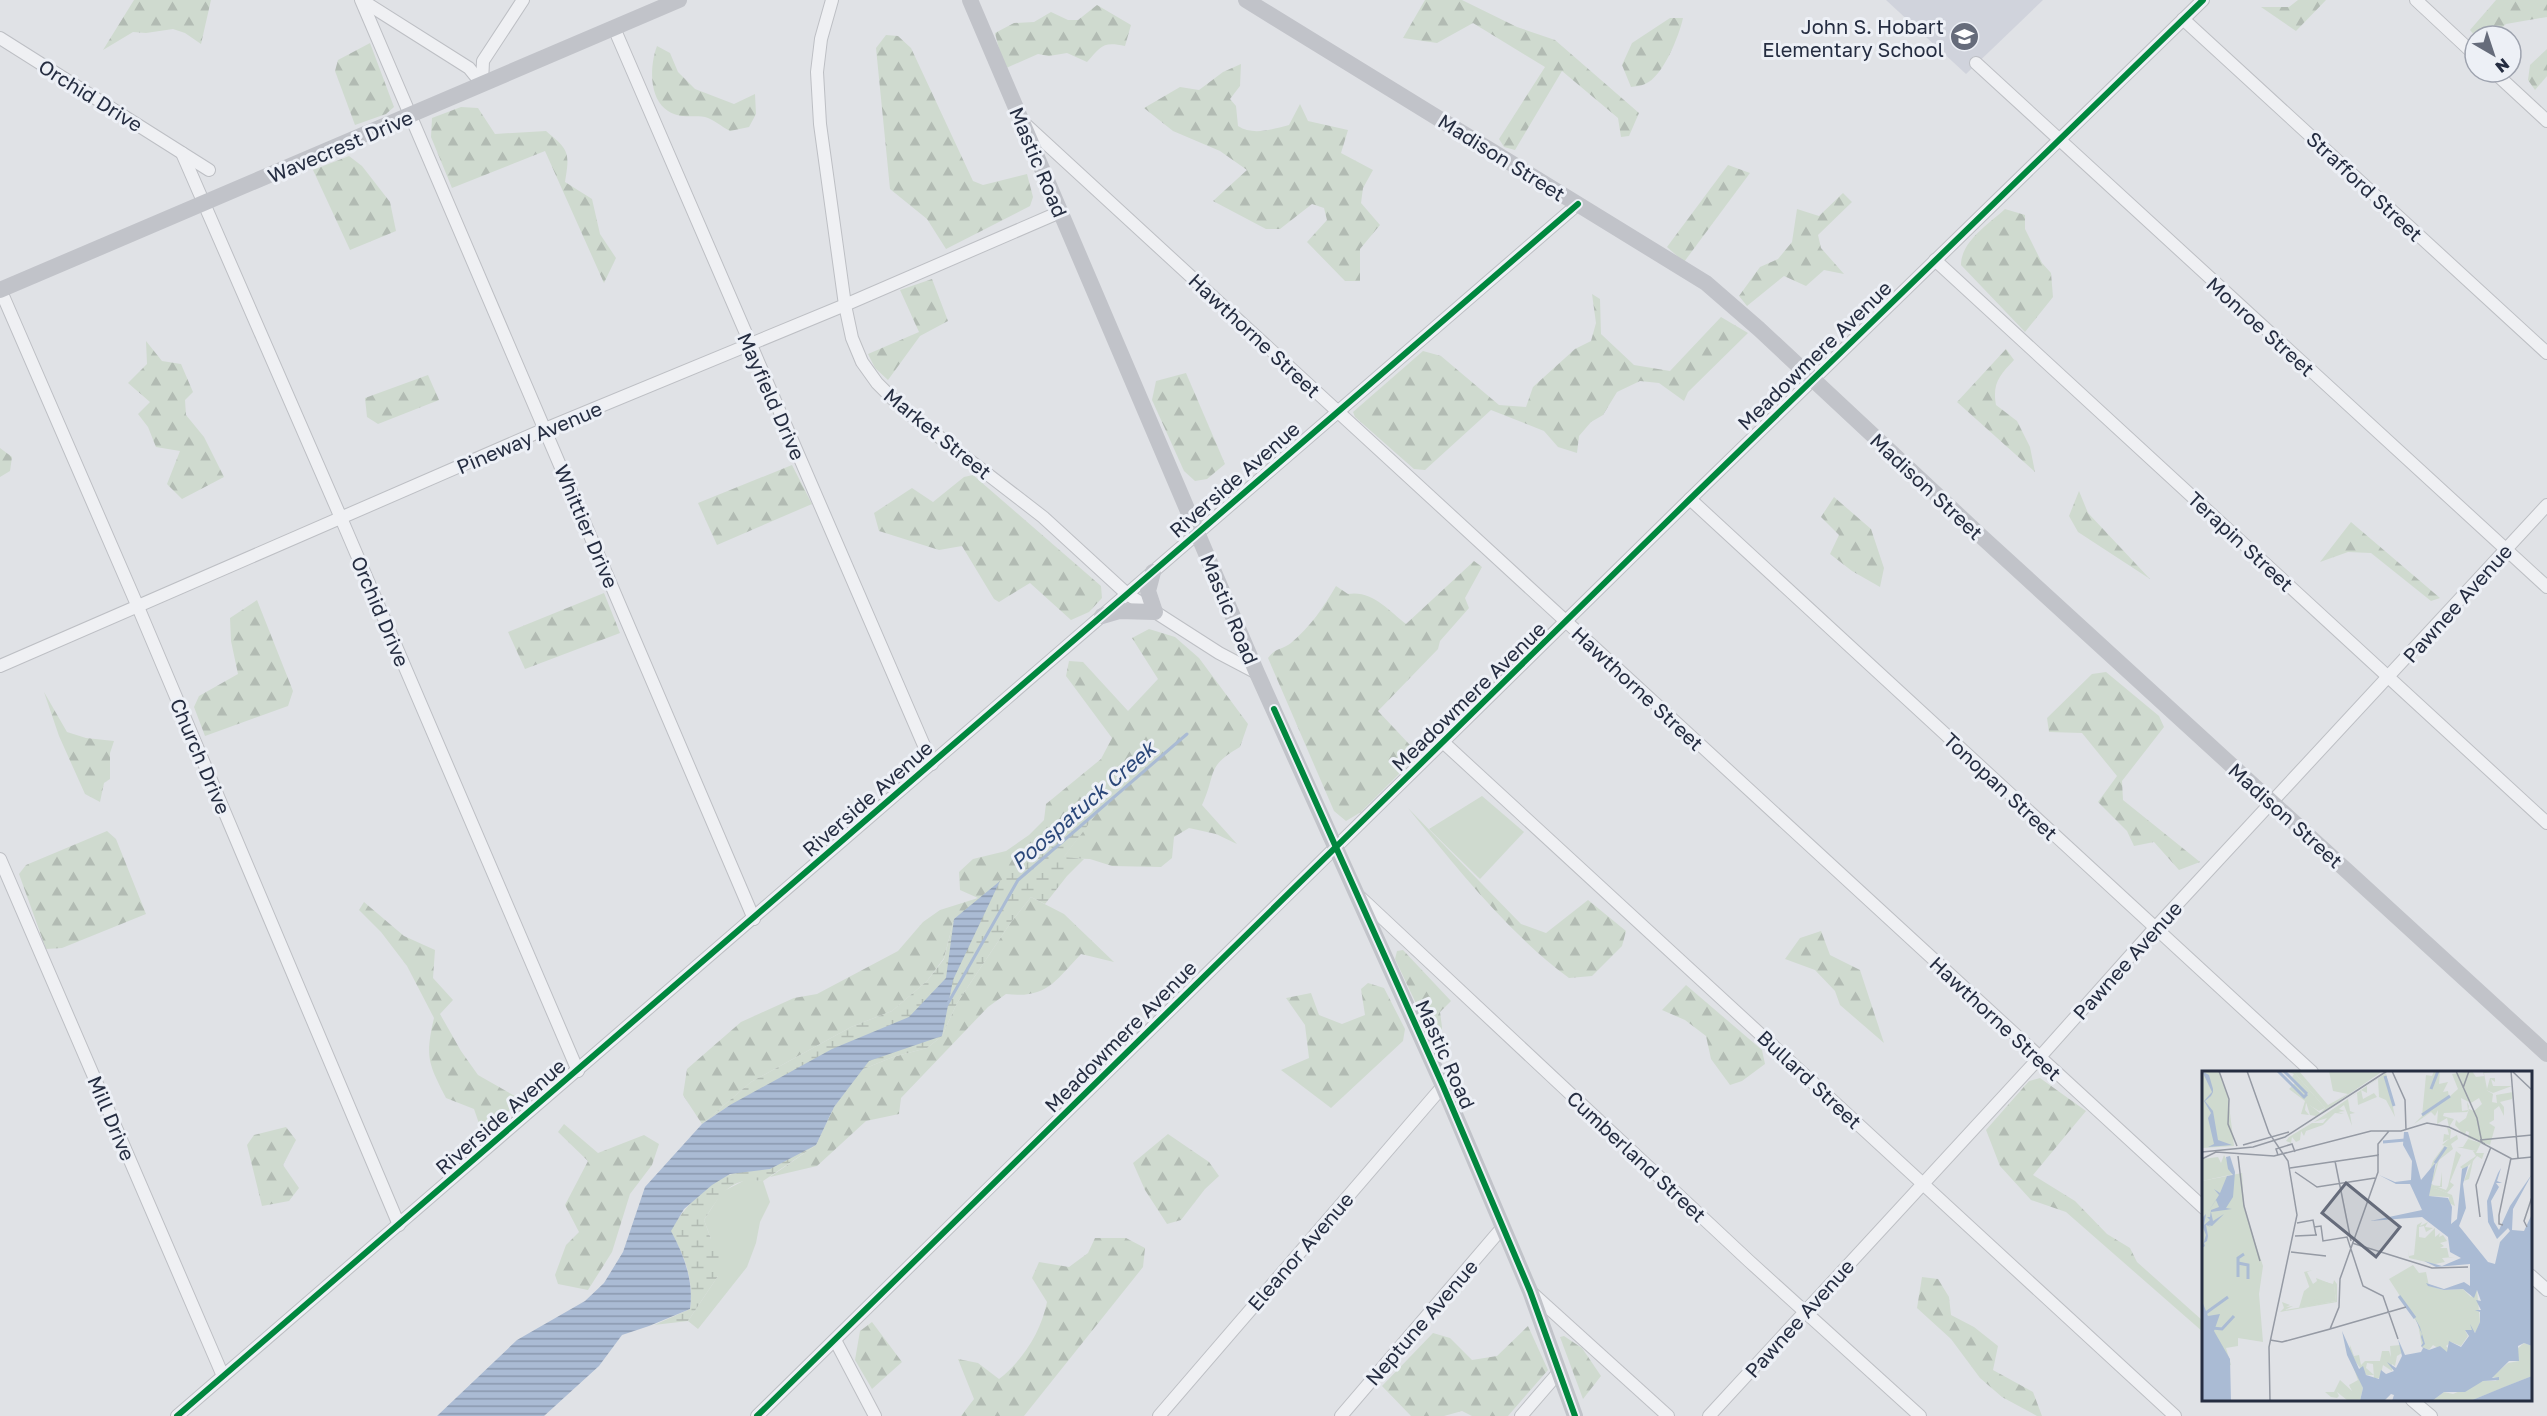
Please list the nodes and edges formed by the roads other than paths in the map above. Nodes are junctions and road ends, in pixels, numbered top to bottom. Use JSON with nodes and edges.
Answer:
{"nodes":[{"id":1,"x":523,"y":0,"type":"edge"},
{"id":2,"x":832,"y":0,"type":"edge"},
{"id":3,"x":970,"y":0,"type":"edge"},
{"id":4,"x":1246,"y":0,"type":"edge"},
{"id":5,"x":2203,"y":0,"type":"edge"},
{"id":6,"x":2416,"y":0,"type":"edge"},
{"id":7,"x":362,"y":1,"type":"edge"},
{"id":8,"x":674,"y":1,"type":"edge"},
{"id":9,"x":2183,"y":19,"type":"junction"},
{"id":10,"x":614,"y":28,"type":"junction"},
{"id":11,"x":0,"y":38,"type":"edge"},
{"id":12,"x":2463,"y":44,"type":"edge"},
{"id":13,"x":1976,"y":63,"type":"dead end"},
{"id":14,"x":482,"y":84,"type":"junction"},
{"id":15,"x":2507,"y":84,"type":"edge"},
{"id":16,"x":411,"y":115,"type":"junction"},
{"id":17,"x":1021,"y":120,"type":"junction"},
{"id":18,"x":2547,"y":121,"type":"edge"},
{"id":19,"x":2058,"y":140,"type":"junction"},
{"id":20,"x":182,"y":153,"type":"junction"},
{"id":21,"x":209,"y":170,"type":"dead end"},
{"id":22,"x":204,"y":204,"type":"junction"},
{"id":23,"x":1578,"y":204,"type":"junction"},
{"id":24,"x":1060,"y":212,"type":"junction"},
{"id":25,"x":1935,"y":260,"type":"junction"},
{"id":26,"x":1,"y":290,"type":"edge"},
{"id":27,"x":845,"y":305,"type":"junction"},
{"id":28,"x":749,"y":344,"type":"junction"},
{"id":29,"x":2547,"y":353,"type":"edge"},
{"id":30,"x":1813,"y":380,"type":"junction"},
{"id":31,"x":1338,"y":411,"type":"junction"},
{"id":32,"x":545,"y":429,"type":"junction"},
{"id":33,"x":1690,"y":499,"type":"junction"},
{"id":34,"x":2547,"y":505,"type":"edge"},
{"id":35,"x":341,"y":518,"type":"junction"},
{"id":36,"x":1197,"y":533,"type":"junction"},
{"id":37,"x":2506,"y":549,"type":"junction"},
{"id":38,"x":1153,"y":572,"type":"junction"},
{"id":39,"x":2547,"y":587,"type":"edge"},
{"id":40,"x":1127,"y":594,"type":"junction"},
{"id":41,"x":138,"y":607,"type":"junction"},
{"id":42,"x":1155,"y":612,"type":"junction"},
{"id":43,"x":1102,"y":616,"type":"junction"},
{"id":44,"x":1567,"y":622,"type":"junction"},
{"id":45,"x":0,"y":666,"type":"edge"},
{"id":46,"x":1257,"y":673,"type":"junction"},
{"id":47,"x":2389,"y":677,"type":"junction"},
{"id":48,"x":1444,"y":743,"type":"junction"},
{"id":49,"x":933,"y":764,"type":"junction"},
{"id":50,"x":2272,"y":802,"type":"junction"},
{"id":51,"x":2547,"y":823,"type":"edge"},
{"id":52,"x":1337,"y":845,"type":"junction"},
{"id":53,"x":0,"y":859,"type":"edge"},
{"id":54,"x":1356,"y":893,"type":"junction"},
{"id":55,"x":754,"y":919,"type":"junction"},
{"id":56,"x":2155,"y":928,"type":"junction"},
{"id":57,"x":2547,"y":1054,"type":"edge"},
{"id":58,"x":2039,"y":1058,"type":"junction"},
{"id":59,"x":578,"y":1071,"type":"junction"},
{"id":60,"x":2311,"y":1071,"type":"edge"},
{"id":61,"x":1443,"y":1086,"type":"junction"},
{"id":62,"x":1923,"y":1183,"type":"junction"},
{"id":63,"x":2202,"y":1206,"type":"edge"},
{"id":64,"x":399,"y":1225,"type":"junction"},
{"id":65,"x":1502,"y":1228,"type":"junction"},
{"id":66,"x":2532,"y":1277,"type":"edge"},
{"id":67,"x":2547,"y":1290,"type":"edge"},
{"id":68,"x":1530,"y":1291,"type":"junction"},
{"id":69,"x":1805,"y":1310,"type":"junction"},
{"id":70,"x":835,"y":1340,"type":"junction"},
{"id":71,"x":1559,"y":1372,"type":"junction"},
{"id":72,"x":223,"y":1376,"type":"junction"},
{"id":73,"x":2413,"y":1401,"type":"edge"},
{"id":74,"x":177,"y":1416,"type":"edge"},
{"id":75,"x":757,"y":1416,"type":"edge"},
{"id":76,"x":875,"y":1416,"type":"edge"},
{"id":77,"x":1158,"y":1416,"type":"edge"},
{"id":78,"x":1341,"y":1416,"type":"edge"},
{"id":79,"x":1521,"y":1416,"type":"edge"},
{"id":80,"x":1575,"y":1416,"type":"edge"},
{"id":81,"x":1668,"y":1416,"type":"edge"},
{"id":82,"x":1709,"y":1416,"type":"edge"},
{"id":83,"x":1920,"y":1416,"type":"edge"},
{"id":84,"x":2175,"y":1416,"type":"edge"},
{"id":85,"x":2430,"y":1416,"type":"edge"}],
"edges":[{"from":1,"to":14,"type":"street"},
{"from":2,"to":27,"type":"street","name":"Market Street"},
{"from":3,"to":17,"type":"street","name":"Mastic Road"},
{"from":4,"to":23,"type":"street","name":"Madison Street"},
{"from":5,"to":9,"type":"street","name":"Meadowmere Avenue"},
{"from":6,"to":12,"type":"street"},
{"from":7,"to":14,"type":"street","name":"Whittier Drive"},
{"from":7,"to":16,"type":"street","name":"Whittier Drive"},
{"from":8,"to":10,"type":"street","name":"Wavecrest Drive"},
{"from":9,"to":19,"type":"street","name":"Meadowmere Avenue"},
{"from":9,"to":29,"type":"street","name":"Strafford Street"},
{"from":10,"to":14,"type":"street","name":"Wavecrest Drive"},
{"from":10,"to":28,"type":"street","name":"Mayfield Drive"},
{"from":11,"to":20,"type":"street","name":"Orchid Drive"},
{"from":13,"to":19,"type":"street","name":"Monroe Street"},
{"from":14,"to":16,"type":"street","name":"Wavecrest Drive"},
{"from":15,"to":18,"type":"street"},
{"from":16,"to":22,"type":"street","name":"Wavecrest Drive"},
{"from":16,"to":32,"type":"street","name":"Whittier Drive"},
{"from":17,"to":24,"type":"street","name":"Mastic Road"},
{"from":17,"to":31,"type":"street","name":"Hawthorne Street"},
{"from":19,"to":25,"type":"street","name":"Meadowmere Avenue"},
{"from":19,"to":37,"type":"street","name":"Monroe Street"},
{"from":20,"to":21,"type":"street","name":"Orchid Drive"},
{"from":20,"to":22,"type":"street","name":"Orchid Drive"},
{"from":22,"to":26,"type":"street","name":"Wavecrest Drive"},
{"from":22,"to":35,"type":"street","name":"Orchid Drive"},
{"from":23,"to":30,"type":"street","name":"Madison Street"},
{"from":23,"to":31,"type":"street","name":"Riverside Avenue"},
{"from":24,"to":27,"type":"street","name":"Pineway Avenue"},
{"from":24,"to":36,"type":"street","name":"Mastic Road"},
{"from":25,"to":30,"type":"street","name":"Meadowmere Avenue"},
{"from":25,"to":47,"type":"street","name":"Terapin Street"},
{"from":26,"to":41,"type":"street","name":"Church Drive"},
{"from":27,"to":28,"type":"street","name":"Pineway Avenue"},
{"from":27,"to":40,"type":"street","name":"Market Street"},
{"from":28,"to":32,"type":"street","name":"Pineway Avenue"},
{"from":28,"to":49,"type":"street","name":"Mayfield Drive"},
{"from":30,"to":33,"type":"street","name":"Meadowmere Avenue"},
{"from":30,"to":50,"type":"street","name":"Madison Street"},
{"from":31,"to":36,"type":"street","name":"Riverside Avenue"},
{"from":31,"to":44,"type":"street","name":"Hawthorne Street"},
{"from":32,"to":35,"type":"street","name":"Pineway Avenue"},
{"from":32,"to":55,"type":"street","name":"Whittier Drive"},
{"from":33,"to":44,"type":"street","name":"Meadowmere Avenue"},
{"from":33,"to":56,"type":"street","name":"Tonopan Street"},
{"from":34,"to":37,"type":"street","name":"Pawnee Avenue"},
{"from":35,"to":41,"type":"street","name":"Pineway Avenue"},
{"from":35,"to":59,"type":"street","name":"Orchid Drive"},
{"from":36,"to":38,"type":"street","name":"Riverside Avenue"},
{"from":36,"to":46,"type":"street","name":"Mastic Road"},
{"from":37,"to":39,"type":"street","name":"Monroe Street"},
{"from":37,"to":47,"type":"street","name":"Pawnee Avenue"},
{"from":38,"to":40,"type":"street","name":"Riverside Avenue"},
{"from":38,"to":42,"type":"street"},
{"from":40,"to":42,"type":"street","name":"Market Street"},
{"from":40,"to":43,"type":"street","name":"Riverside Avenue"},
{"from":41,"to":45,"type":"street","name":"Pineway Avenue"},
{"from":41,"to":64,"type":"street","name":"Church Drive"},
{"from":42,"to":43,"type":"street"},
{"from":42,"to":46,"type":"street","name":"Market Street"},
{"from":43,"to":49,"type":"street","name":"Riverside Avenue"},
{"from":44,"to":48,"type":"street","name":"Meadowmere Avenue"},
{"from":44,"to":58,"type":"street","name":"Hawthorne Street"},
{"from":46,"to":52,"type":"street","name":"Mastic Road"},
{"from":47,"to":50,"type":"street","name":"Pawnee Avenue"},
{"from":47,"to":51,"type":"street","name":"Terapin Street"},
{"from":48,"to":52,"type":"street","name":"Meadowmere Avenue"},
{"from":48,"to":62,"type":"street","name":"Bullard Street"},
{"from":49,"to":55,"type":"street","name":"Riverside Avenue"},
{"from":50,"to":56,"type":"street","name":"Pawnee Avenue"},
{"from":50,"to":57,"type":"street","name":"Madison Street"},
{"from":52,"to":54,"type":"street","name":"Mastic Road"},
{"from":52,"to":70,"type":"street","name":"Meadowmere Avenue"},
{"from":53,"to":72,"type":"street","name":"Mill Drive"},
{"from":54,"to":61,"type":"street","name":"Mastic Road"},
{"from":54,"to":69,"type":"street","name":"Cumberland Street"},
{"from":55,"to":59,"type":"street","name":"Riverside Avenue"},
{"from":56,"to":58,"type":"street","name":"Pawnee Avenue"},
{"from":56,"to":60,"type":"street","name":"Tonopan Street"},
{"from":58,"to":62,"type":"street","name":"Pawnee Avenue"},
{"from":58,"to":63,"type":"street","name":"Hawthorne Street"},
{"from":59,"to":64,"type":"street","name":"Riverside Avenue"},
{"from":61,"to":65,"type":"street","name":"Mastic Road"},
{"from":61,"to":77,"type":"street","name":"Eleanor Avenue"},
{"from":62,"to":69,"type":"street","name":"Pawnee Avenue"},
{"from":62,"to":84,"type":"street","name":"Bullard Street"},
{"from":64,"to":72,"type":"street","name":"Riverside Avenue"},
{"from":65,"to":68,"type":"street","name":"Mastic Road"},
{"from":65,"to":78,"type":"street","name":"Neptune Avenue"},
{"from":66,"to":67,"type":"street"},
{"from":68,"to":71,"type":"street","name":"Mastic Road"},
{"from":68,"to":81,"type":"street"},
{"from":69,"to":82,"type":"street","name":"Pawnee Avenue"},
{"from":69,"to":83,"type":"street","name":"Cumberland Street"},
{"from":70,"to":75,"type":"street","name":"Meadowmere Avenue"},
{"from":70,"to":76,"type":"street"},
{"from":71,"to":79,"type":"street"},
{"from":71,"to":80,"type":"street","name":"Mastic Road"},
{"from":72,"to":74,"type":"street","name":"Riverside Avenue"},
{"from":73,"to":85,"type":"street"}]}
